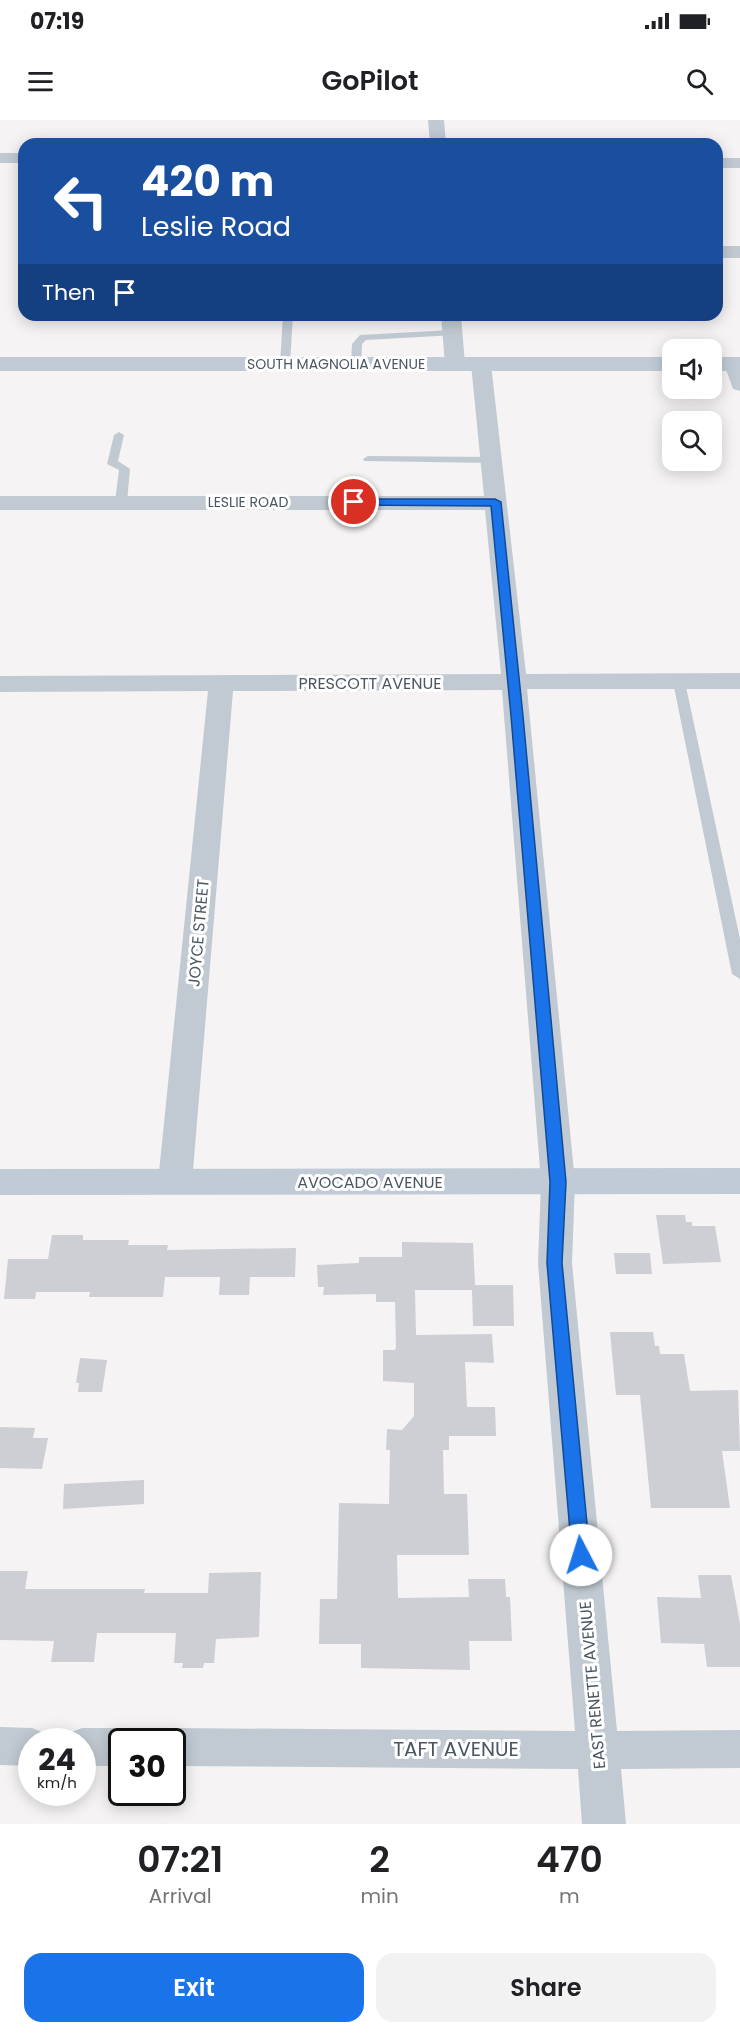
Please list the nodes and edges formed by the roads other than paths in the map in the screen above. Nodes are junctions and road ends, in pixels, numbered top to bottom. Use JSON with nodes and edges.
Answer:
{"nodes":[{"id":1,"x":436,"y":120,"type":"edge"},
{"id":2,"x":438,"y":138,"type":"edge"},
{"id":3,"x":0,"y":158,"type":"edge"},
{"id":4,"x":18,"y":158,"type":"edge"},
{"id":5,"x":723,"y":163,"type":"edge"},
{"id":6,"x":740,"y":163,"type":"edge"},
{"id":7,"x":723,"y":252,"type":"edge"},
{"id":8,"x":740,"y":252,"type":"edge"},
{"id":9,"x":288,"y":321,"type":"edge"},
{"id":10,"x":452,"y":324,"type":"edge"},
{"id":11,"x":0,"y":364,"type":"edge"},
{"id":12,"x":285,"y":364,"type":"junction"},
{"id":13,"x":356,"y":364,"type":"junction"},
{"id":14,"x":468,"y":364,"type":"junction"},
{"id":15,"x":662,"y":364,"type":"edge"},
{"id":16,"x":722,"y":367,"type":"edge"},
{"id":17,"x":738,"y":371,"type":"edge"},
{"id":18,"x":118,"y":435,"type":"dead end"},
{"id":19,"x":368,"y":459,"type":"dead end"},
{"id":20,"x":491,"y":460,"type":"junction"},
{"id":21,"x":0,"y":502,"type":"edge"},
{"id":22,"x":121,"y":502,"type":"junction"},
{"id":23,"x":495,"y":502,"type":"junction"},
{"id":24,"x":740,"y":681,"type":"edge"},
{"id":25,"x":514,"y":682,"type":"junction"},
{"id":26,"x":679,"y":682,"type":"junction"},
{"id":27,"x":0,"y":684,"type":"edge"},
{"id":28,"x":221,"y":684,"type":"junction"},
{"id":29,"x":740,"y":974,"type":"edge"},
{"id":30,"x":740,"y":1181,"type":"edge"},
{"id":31,"x":0,"y":1182,"type":"edge"},
{"id":32,"x":175,"y":1182,"type":"junction"},
{"id":33,"x":558,"y":1182,"type":"junction"},
{"id":34,"x":0,"y":1746,"type":"edge"},
{"id":35,"x":18,"y":1747,"type":"edge"},
{"id":36,"x":186,"y":1747,"type":"edge"},
{"id":37,"x":740,"y":1749,"type":"edge"},
{"id":38,"x":598,"y":1750,"type":"junction"},
{"id":39,"x":604,"y":1824,"type":"edge"}],
"edges":[{"from":1,"to":2,"type":"street"},
{"from":3,"to":4,"type":"street"},
{"from":5,"to":6,"type":"street"},
{"from":7,"to":8,"type":"street"},
{"from":9,"to":12,"type":"lane"},
{"from":10,"to":13,"type":"lane"},
{"from":10,"to":14,"type":"street","name":"EAST RENETTE AVENUE"},
{"from":11,"to":12,"type":"main road","name":"SOUTH MAGNOLIA AVENUE"},
{"from":12,"to":13,"type":"main road","name":"SOUTH MAGNOLIA AVENUE"},
{"from":13,"to":14,"type":"main road","name":"SOUTH MAGNOLIA AVENUE"},
{"from":14,"to":15,"type":"main road","name":"SOUTH MAGNOLIA AVENUE"},
{"from":14,"to":20,"type":"street","name":"EAST RENETTE AVENUE"},
{"from":16,"to":17,"type":"main road"},
{"from":18,"to":22,"type":"lane"},
{"from":19,"to":20,"type":"lane"},
{"from":20,"to":23,"type":"street","name":"EAST RENETTE AVENUE"},
{"from":21,"to":22,"type":"street","name":"LESLIE ROAD"},
{"from":22,"to":23,"type":"street","name":"LESLIE ROAD"},
{"from":23,"to":25,"type":"street","name":"EAST RENETTE AVENUE"},
{"from":24,"to":26,"type":"street","name":"PRESCOTT AVENUE"},
{"from":25,"to":26,"type":"street","name":"PRESCOTT AVENUE"},
{"from":25,"to":28,"type":"street","name":"PRESCOTT AVENUE"},
{"from":25,"to":33,"type":"street","name":"EAST RENETTE AVENUE"},
{"from":26,"to":29,"type":"lane"},
{"from":27,"to":28,"type":"street","name":"PRESCOTT AVENUE"},
{"from":28,"to":32,"type":"street","name":"JOYCE STREET"},
{"from":30,"to":33,"type":"main road","name":"AVOCADO AVENUE"},
{"from":31,"to":32,"type":"main road","name":"AVOCADO AVENUE"},
{"from":32,"to":33,"type":"main road","name":"AVOCADO AVENUE"},
{"from":33,"to":38,"type":"street","name":"EAST RENETTE AVENUE"},
{"from":34,"to":35,"type":"street"},
{"from":36,"to":38,"type":"street","name":"TAFT AVENUE"},
{"from":37,"to":38,"type":"street","name":"TAFT AVENUE"},
{"from":38,"to":39,"type":"street","name":"EAST RENETTE AVENUE"}]}
